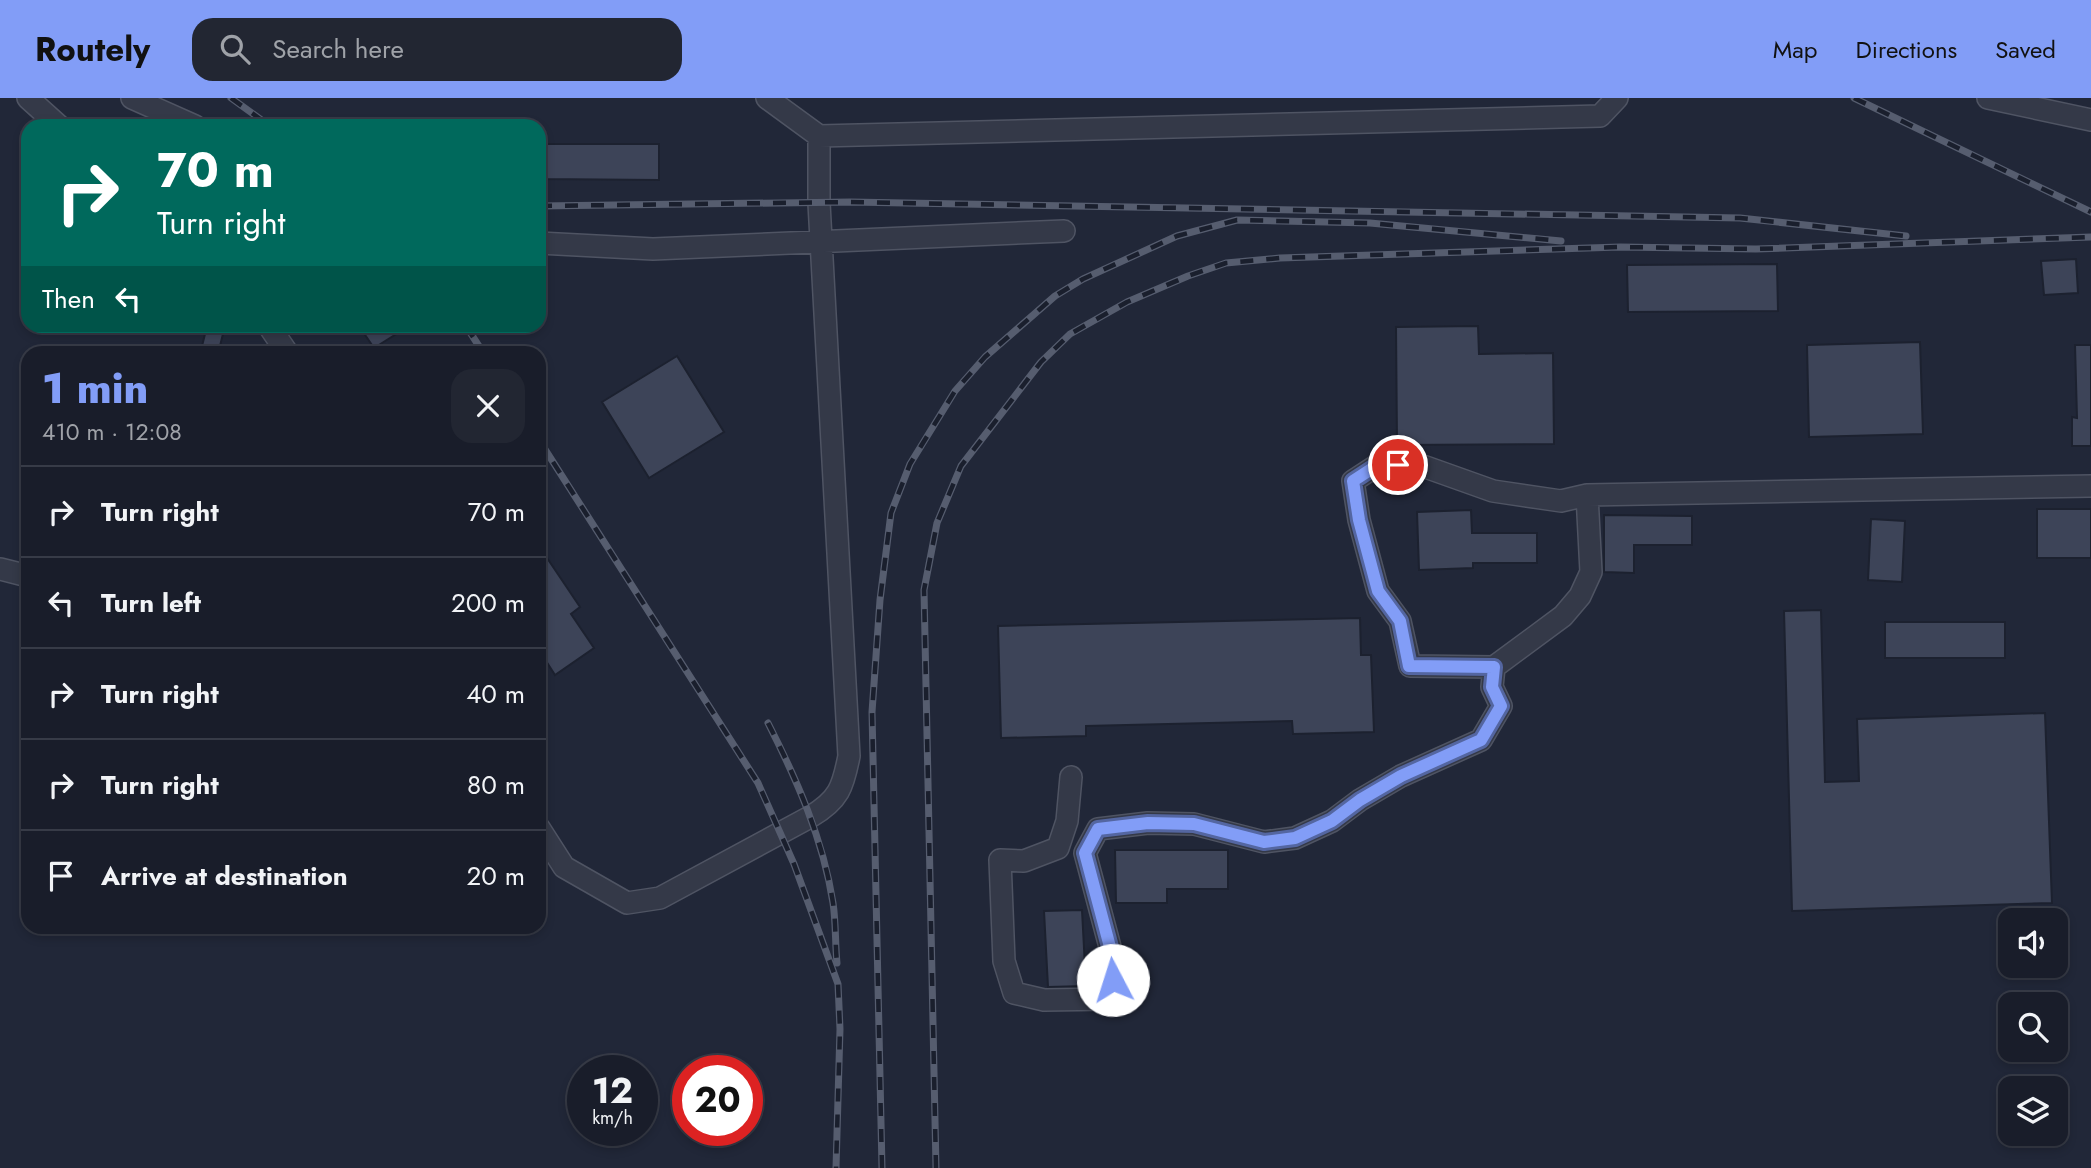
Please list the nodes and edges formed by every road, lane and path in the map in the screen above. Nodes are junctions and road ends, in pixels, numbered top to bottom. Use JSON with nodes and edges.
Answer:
{"nodes":[{"id":1,"x":28,"y":98,"type":"edge"},
{"id":2,"x":132,"y":98,"type":"edge"},
{"id":3,"x":767,"y":98,"type":"edge"},
{"id":4,"x":1617,"y":98,"type":"edge"},
{"id":5,"x":1988,"y":98,"type":"edge"},
{"id":6,"x":51,"y":119,"type":"edge"},
{"id":7,"x":161,"y":119,"type":"edge"},
{"id":8,"x":2091,"y":120,"type":"edge"},
{"id":9,"x":819,"y":136,"type":"junction"},
{"id":10,"x":1064,"y":231,"type":"dead end"},
{"id":11,"x":821,"y":242,"type":"junction"},
{"id":12,"x":546,"y":243,"type":"edge"},
{"id":13,"x":2091,"y":486,"type":"edge"},
{"id":14,"x":1587,"y":495,"type":"junction"},
{"id":15,"x":0,"y":569,"type":"edge"},
{"id":16,"x":21,"y":574,"type":"edge"},
{"id":17,"x":1494,"y":667,"type":"junction"},
{"id":18,"x":1071,"y":777,"type":"dead end"},
{"id":19,"x":546,"y":839,"type":"edge"},
{"id":20,"x":1058,"y":848,"type":"junction"},
{"id":21,"x":1085,"y":853,"type":"junction"}],
"edges":[{"from":1,"to":6,"type":"lane"},
{"from":2,"to":7,"type":"lane"},
{"from":3,"to":9,"type":"lane"},
{"from":4,"to":9,"type":"lane"},
{"from":5,"to":8,"type":"lane"},
{"from":9,"to":11,"type":"lane"},
{"from":10,"to":11,"type":"lane"},
{"from":11,"to":12,"type":"lane"},
{"from":11,"to":19,"type":"lane"},
{"from":13,"to":14,"type":"lane"},
{"from":14,"to":17,"type":"lane"},
{"from":14,"to":17,"type":"lane"},
{"from":15,"to":16,"type":"lane"},
{"from":17,"to":21,"type":"lane"},
{"from":18,"to":20,"type":"lane"},
{"from":20,"to":21,"type":"lane"},
{"from":20,"to":21,"type":"lane"}]}
